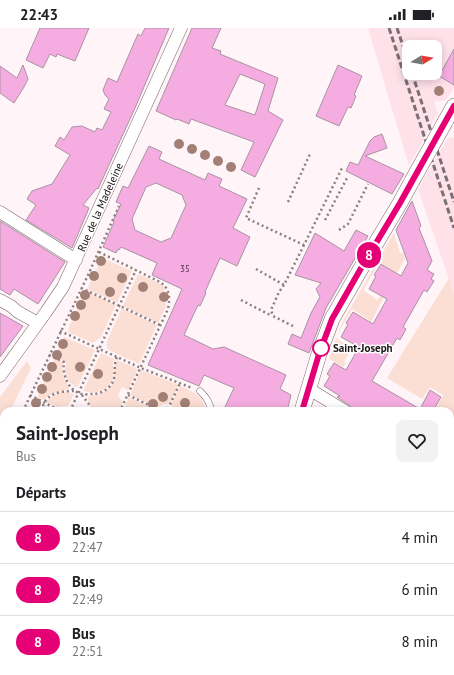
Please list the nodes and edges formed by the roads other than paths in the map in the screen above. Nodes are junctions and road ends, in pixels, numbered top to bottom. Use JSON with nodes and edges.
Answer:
{"nodes":[{"id":1,"x":181,"y":28,"type":"edge"},
{"id":2,"x":450,"y":120,"type":"edge"},
{"id":3,"x":0,"y":212,"type":"edge"},
{"id":4,"x":76,"y":260,"type":"junction"},
{"id":5,"x":0,"y":300,"type":"edge"},
{"id":6,"x":38,"y":323,"type":"junction"},
{"id":7,"x":0,"y":376,"type":"edge"},
{"id":8,"x":308,"y":390,"type":"junction"},
{"id":9,"x":200,"y":391,"type":"road end"},
{"id":10,"x":210,"y":407,"type":"edge"},
{"id":11,"x":303,"y":407,"type":"edge"},
{"id":12,"x":338,"y":407,"type":"edge"}],
"edges":[{"from":1,"to":4,"type":"street","name":"Rue de la Madeleine"},
{"from":2,"to":8,"type":"street","bridge":true},
{"from":3,"to":4,"type":"street"},
{"from":4,"to":6,"type":"street","name":"Rue de la Madeleine"},
{"from":5,"to":6,"type":"street"},
{"from":6,"to":7,"type":"street","name":"Rue de la Madeleine"},
{"from":8,"to":11,"type":"street"},
{"from":8,"to":12,"type":"street"},
{"from":9,"to":10,"type":"lane"}]}
